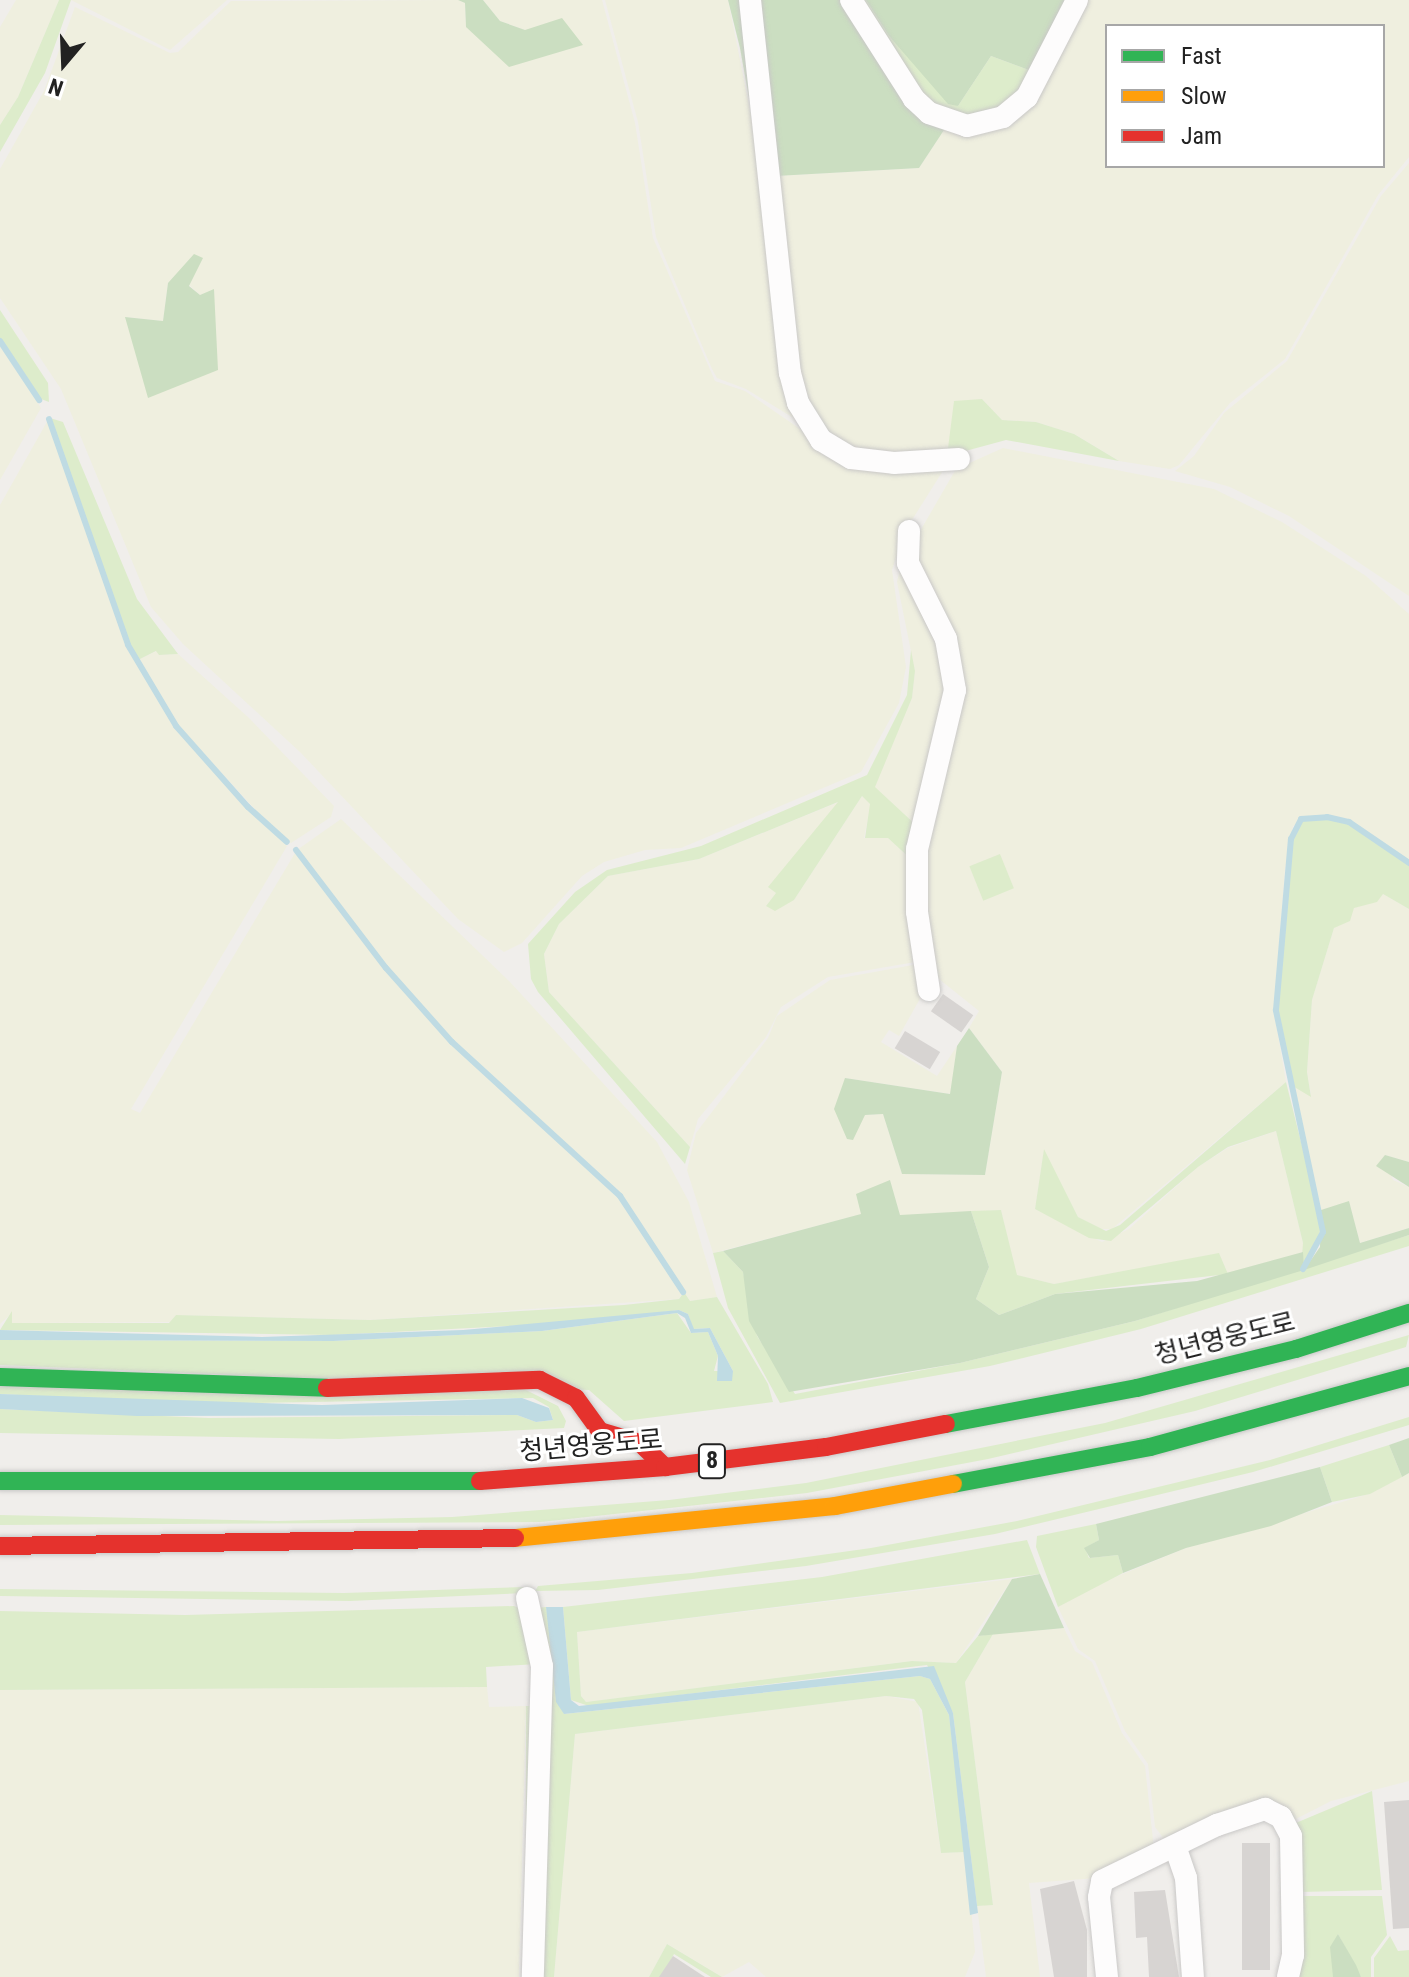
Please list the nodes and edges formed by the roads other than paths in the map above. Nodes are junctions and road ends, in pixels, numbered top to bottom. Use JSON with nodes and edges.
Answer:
{"nodes":[{"id":1,"x":750,"y":0,"type":"edge"},
{"id":2,"x":851,"y":0,"type":"edge"},
{"id":3,"x":1077,"y":0,"type":"edge"},
{"id":4,"x":959,"y":459,"type":"dead end"},
{"id":5,"x":909,"y":531,"type":"dead end"},
{"id":6,"x":929,"y":990,"type":"dead end"},
{"id":7,"x":1409,"y":1313,"type":"edge"},
{"id":8,"x":1409,"y":1376,"type":"edge"},
{"id":9,"x":0,"y":1377,"type":"edge"},
{"id":10,"x":665,"y":1467,"type":"junction"},
{"id":11,"x":0,"y":1481,"type":"edge"},
{"id":12,"x":0,"y":1546,"type":"edge"},
{"id":13,"x":527,"y":1598,"type":"dead end"},
{"id":14,"x":1175,"y":1846,"type":"junction"},
{"id":15,"x":533,"y":1977,"type":"edge"},
{"id":16,"x":1107,"y":1977,"type":"edge"},
{"id":17,"x":1193,"y":1977,"type":"edge"},
{"id":18,"x":1288,"y":1977,"type":"edge"}],
"edges":[{"from":1,"to":4,"type":"street"},
{"from":2,"to":3,"type":"street"},
{"from":5,"to":6,"type":"street"},
{"from":7,"to":10,"type":"main road","name":"청년영웅도로","number":"8"},
{"from":8,"to":12,"type":"main road","number":"8"},
{"from":9,"to":10,"type":"main road"},
{"from":10,"to":11,"type":"main road","name":"청년영웅도로","number":"8"},
{"from":13,"to":15,"type":"street"},
{"from":14,"to":16,"type":"street"},
{"from":14,"to":17,"type":"street"},
{"from":14,"to":18,"type":"street"}]}
